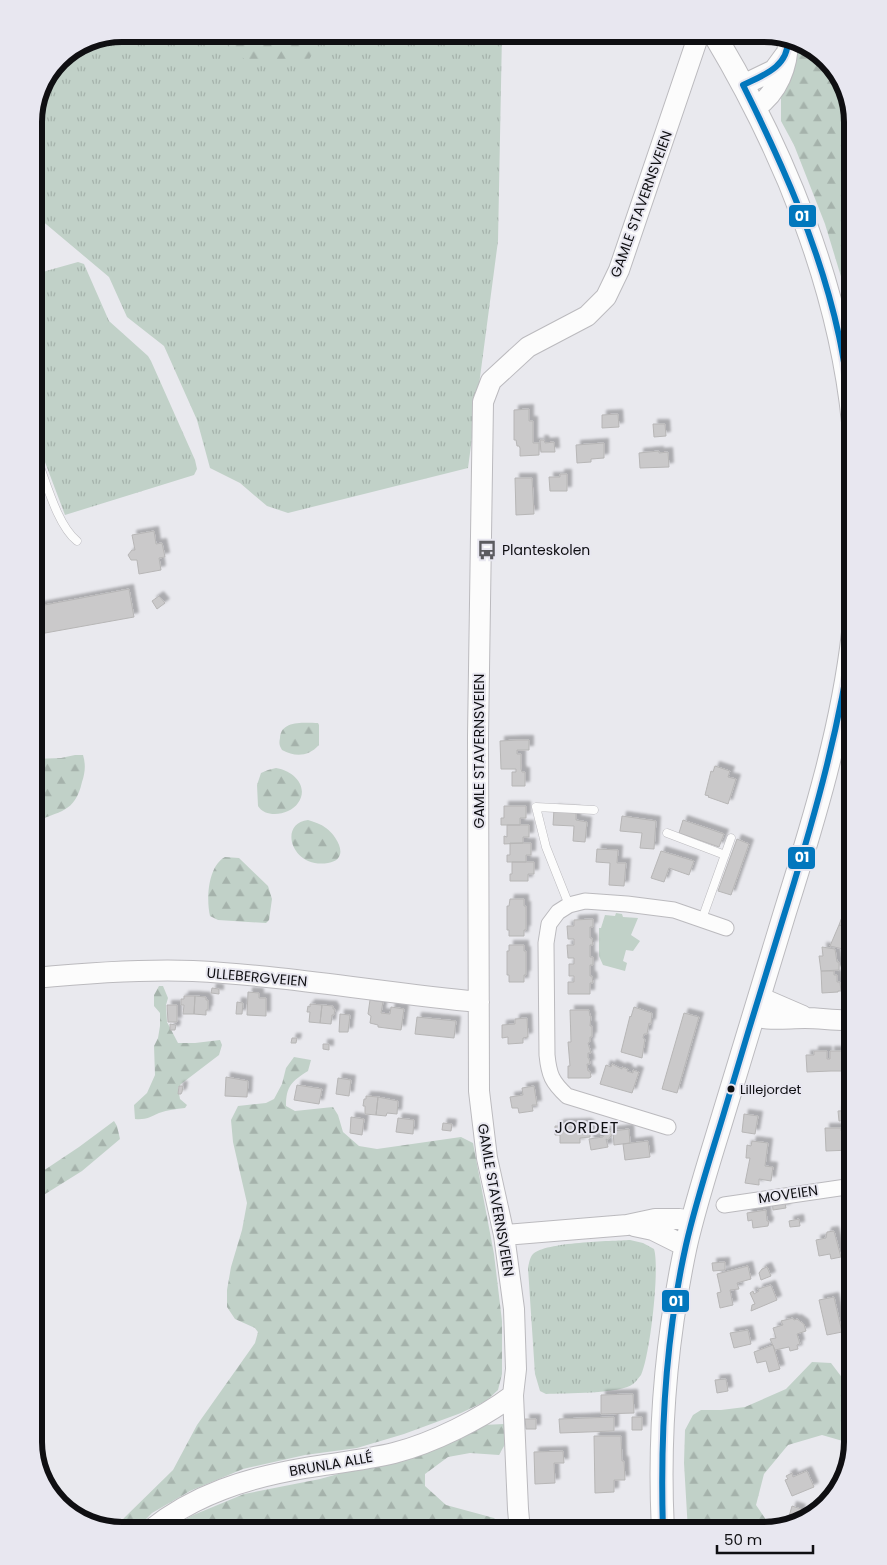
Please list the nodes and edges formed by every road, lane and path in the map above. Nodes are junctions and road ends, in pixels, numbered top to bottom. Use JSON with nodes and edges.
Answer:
{"nodes":[{"id":1,"x":701,"y":43,"type":"edge"},
{"id":2,"x":707,"y":43,"type":"edge"},
{"id":3,"x":788,"y":46,"type":"edge"},
{"id":4,"x":743,"y":85,"type":"junction"},
{"id":5,"x":755,"y":108,"type":"junction"},
{"id":6,"x":844,"y":364,"type":"edge"},
{"id":7,"x":43,"y":474,"type":"edge"},
{"id":8,"x":77,"y":541,"type":"dead end"},
{"id":9,"x":844,"y":694,"type":"edge"},
{"id":10,"x":594,"y":810,"type":"dead end"},
{"id":11,"x":667,"y":833,"type":"dead end"},
{"id":12,"x":731,"y":838,"type":"dead end"},
{"id":13,"x":725,"y":855,"type":"junction"},
{"id":14,"x":569,"y":905,"type":"junction"},
{"id":15,"x":702,"y":919,"type":"junction"},
{"id":16,"x":726,"y":928,"type":"dead end"},
{"id":17,"x":42,"y":977,"type":"edge"},
{"id":18,"x":480,"y":1002,"type":"junction"},
{"id":19,"x":756,"y":1006,"type":"junction"},
{"id":20,"x":844,"y":1021,"type":"edge"},
{"id":21,"x":668,"y":1127,"type":"dead end"},
{"id":22,"x":844,"y":1187,"type":"edge"},
{"id":23,"x":724,"y":1204,"type":"dead end"},
{"id":24,"x":692,"y":1221,"type":"junction"},
{"id":25,"x":627,"y":1225,"type":"junction"},
{"id":26,"x":504,"y":1235,"type":"junction"},
{"id":27,"x":687,"y":1244,"type":"junction"},
{"id":28,"x":513,"y":1395,"type":"junction"},
{"id":29,"x":162,"y":1522,"type":"edge"},
{"id":30,"x":519,"y":1522,"type":"edge"},
{"id":31,"x":663,"y":1522,"type":"edge"}],
"edges":[{"from":1,"to":18,"type":"street","name":"GAMLE STAVERNSVEIEN"},
{"from":2,"to":4,"type":"main road"},
{"from":3,"to":4,"type":"street"},
{"from":3,"to":5,"type":"street"},
{"from":4,"to":5,"type":"main road"},
{"from":5,"to":6,"type":"main road"},
{"from":7,"to":8,"type":"lane"},
{"from":9,"to":19,"type":"main road"},
{"from":10,"to":14,"type":"lane"},
{"from":11,"to":13,"type":"lane"},
{"from":12,"to":13,"type":"lane"},
{"from":13,"to":15,"type":"lane"},
{"from":14,"to":15,"type":"street"},
{"from":14,"to":21,"type":"street"},
{"from":15,"to":16,"type":"street"},
{"from":17,"to":18,"type":"street","name":"ULLEBERGVEIEN"},
{"from":18,"to":26,"type":"street","name":"GAMLE STAVERNSVEIEN"},
{"from":19,"to":20,"type":"street"},
{"from":19,"to":24,"type":"main road"},
{"from":22,"to":23,"type":"street","name":"MOVEIEN"},
{"from":24,"to":25,"type":"street"},
{"from":24,"to":27,"type":"main road"},
{"from":25,"to":26,"type":"street"},
{"from":25,"to":27,"type":"street"},
{"from":26,"to":28,"type":"street","name":"GAMLE STAVERNSVEIEN"},
{"from":27,"to":31,"type":"main road"},
{"from":28,"to":29,"type":"street","name":"BRUNLA ALLÉ"},
{"from":28,"to":30,"type":"street","name":"GAMLE STAVERNSVEIEN"}]}
